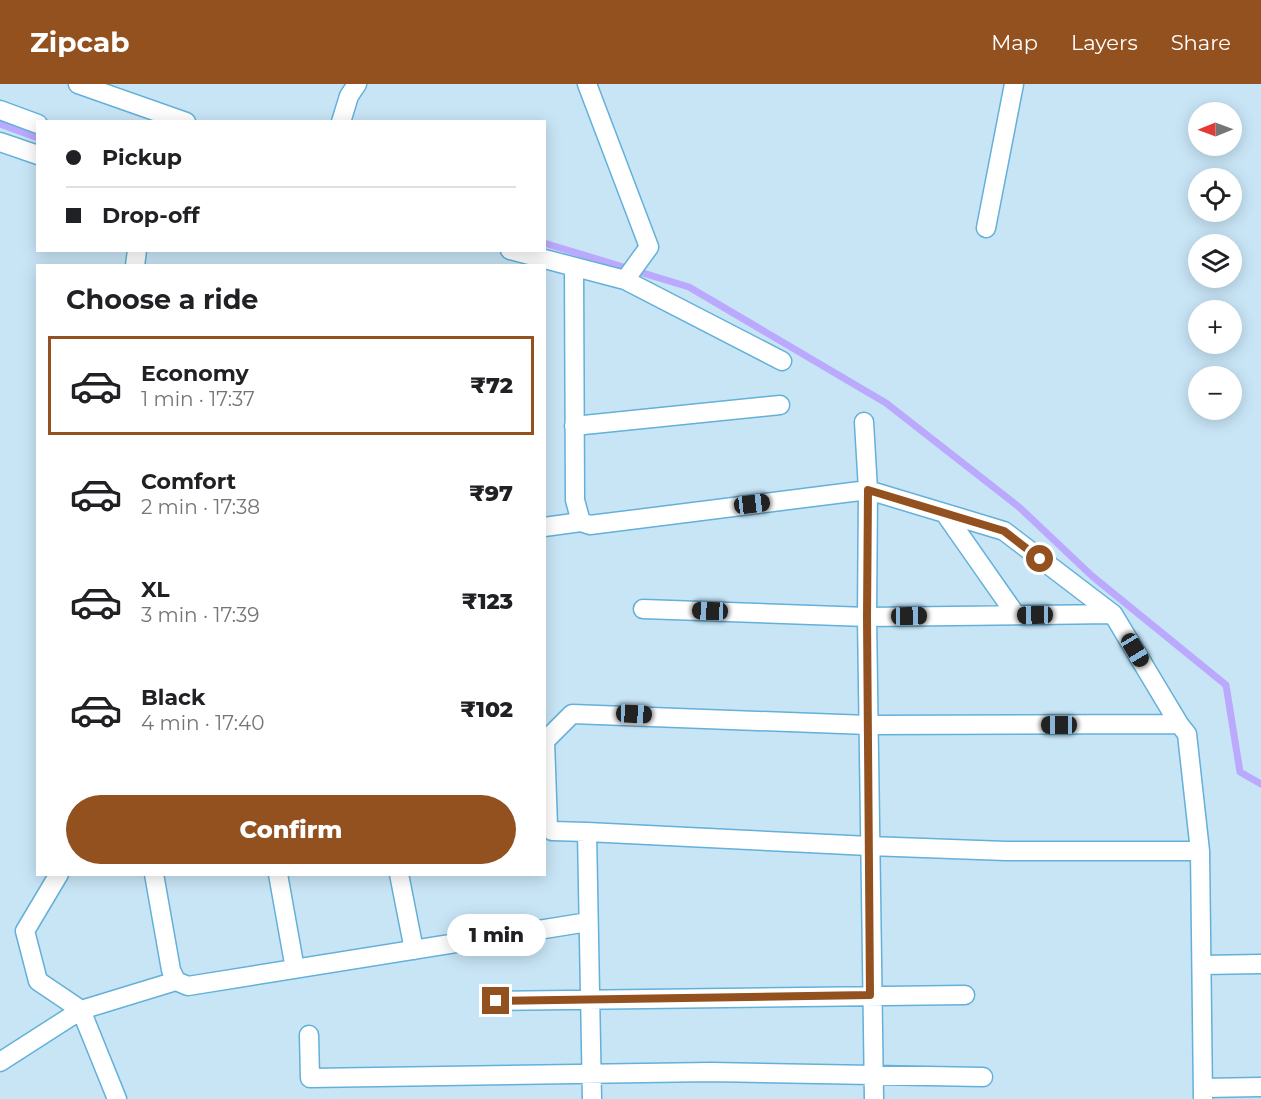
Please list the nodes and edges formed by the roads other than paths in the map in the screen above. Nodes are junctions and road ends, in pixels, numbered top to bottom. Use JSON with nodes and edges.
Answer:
{"nodes":[{"id":1,"x":78,"y":84,"type":"edge"},
{"id":2,"x":357,"y":84,"type":"edge"},
{"id":3,"x":587,"y":84,"type":"edge"},
{"id":4,"x":1014,"y":84,"type":"edge"},
{"id":5,"x":0,"y":110,"type":"edge"},
{"id":6,"x":180,"y":120,"type":"edge"},
{"id":7,"x":342,"y":120,"type":"edge"},
{"id":8,"x":36,"y":123,"type":"edge"},
{"id":9,"x":0,"y":142,"type":"edge"},
{"id":10,"x":36,"y":154,"type":"edge"},
{"id":11,"x":986,"y":228,"type":"dead end"},
{"id":12,"x":517,"y":252,"type":"edge"},
{"id":13,"x":574,"y":268,"type":"junction"},
{"id":14,"x":625,"y":280,"type":"junction"},
{"id":15,"x":782,"y":361,"type":"dead end"},
{"id":16,"x":780,"y":405,"type":"dead end"},
{"id":17,"x":864,"y":422,"type":"dead end"},
{"id":18,"x":574,"y":426,"type":"junction"},
{"id":19,"x":868,"y":490,"type":"junction"},
{"id":20,"x":946,"y":515,"type":"junction"},
{"id":21,"x":581,"y":522,"type":"junction"},
{"id":22,"x":546,"y":527,"type":"edge"},
{"id":23,"x":643,"y":609,"type":"dead end"},
{"id":24,"x":1113,"y":614,"type":"junction"},
{"id":25,"x":1016,"y":615,"type":"junction"},
{"id":26,"x":867,"y":617,"type":"junction"},
{"id":27,"x":1179,"y":724,"type":"junction"},
{"id":28,"x":868,"y":725,"type":"junction"},
{"id":29,"x":546,"y":740,"type":"edge"},
{"id":30,"x":546,"y":769,"type":"edge"},
{"id":31,"x":586,"y":832,"type":"junction"},
{"id":32,"x":869,"y":846,"type":"junction"},
{"id":33,"x":1200,"y":851,"type":"junction"},
{"id":34,"x":58,"y":876,"type":"edge"},
{"id":35,"x":154,"y":876,"type":"edge"},
{"id":36,"x":278,"y":876,"type":"edge"},
{"id":37,"x":399,"y":876,"type":"edge"},
{"id":38,"x":588,"y":922,"type":"junction"},
{"id":39,"x":414,"y":950,"type":"junction"},
{"id":40,"x":1261,"y":964,"type":"edge"},
{"id":41,"x":1202,"y":965,"type":"junction"},
{"id":42,"x":295,"y":969,"type":"junction"},
{"id":43,"x":176,"y":981,"type":"junction"},
{"id":44,"x":870,"y":995,"type":"junction"},
{"id":45,"x":965,"y":995,"type":"dead end"},
{"id":46,"x":590,"y":999,"type":"junction"},
{"id":47,"x":496,"y":1001,"type":"dead end"},
{"id":48,"x":81,"y":1010,"type":"junction"},
{"id":49,"x":309,"y":1035,"type":"dead end"},
{"id":50,"x":0,"y":1062,"type":"edge"},
{"id":51,"x":590,"y":1073,"type":"junction"},
{"id":52,"x":872,"y":1075,"type":"junction"},
{"id":53,"x":983,"y":1077,"type":"dead end"},
{"id":54,"x":1261,"y":1087,"type":"edge"},
{"id":55,"x":1203,"y":1094,"type":"edge"},
{"id":56,"x":117,"y":1099,"type":"edge"},
{"id":57,"x":592,"y":1099,"type":"edge"},
{"id":58,"x":873,"y":1099,"type":"edge"}],
"edges":[{"from":1,"to":6,"type":"street"},
{"from":2,"to":7,"type":"street"},
{"from":3,"to":14,"type":"street"},
{"from":4,"to":11,"type":"street"},
{"from":5,"to":8,"type":"street"},
{"from":9,"to":10,"type":"street"},
{"from":12,"to":13,"type":"street"},
{"from":13,"to":14,"type":"street"},
{"from":13,"to":18,"type":"street"},
{"from":14,"to":15,"type":"street"},
{"from":16,"to":18,"type":"street"},
{"from":17,"to":19,"type":"street"},
{"from":18,"to":21,"type":"street"},
{"from":19,"to":20,"type":"street"},
{"from":19,"to":21,"type":"street"},
{"from":19,"to":26,"type":"street"},
{"from":20,"to":24,"type":"street"},
{"from":20,"to":25,"type":"street"},
{"from":21,"to":22,"type":"street"},
{"from":23,"to":26,"type":"street"},
{"from":24,"to":25,"type":"street"},
{"from":24,"to":27,"type":"street"},
{"from":25,"to":26,"type":"street"},
{"from":26,"to":28,"type":"street"},
{"from":27,"to":28,"type":"street"},
{"from":27,"to":33,"type":"street"},
{"from":28,"to":29,"type":"street"},
{"from":28,"to":32,"type":"street"},
{"from":30,"to":31,"type":"street"},
{"from":31,"to":32,"type":"street"},
{"from":31,"to":38,"type":"street"},
{"from":32,"to":33,"type":"street"},
{"from":32,"to":44,"type":"street"},
{"from":33,"to":41,"type":"street"},
{"from":34,"to":48,"type":"street"},
{"from":35,"to":43,"type":"street"},
{"from":36,"to":42,"type":"street"},
{"from":37,"to":39,"type":"street"},
{"from":38,"to":39,"type":"street"},
{"from":38,"to":46,"type":"street"},
{"from":39,"to":42,"type":"street"},
{"from":40,"to":41,"type":"street"},
{"from":41,"to":55,"type":"street"},
{"from":42,"to":43,"type":"street"},
{"from":43,"to":48,"type":"street"},
{"from":44,"to":45,"type":"street"},
{"from":44,"to":46,"type":"street"},
{"from":44,"to":52,"type":"street"},
{"from":46,"to":47,"type":"street"},
{"from":46,"to":51,"type":"street"},
{"from":48,"to":50,"type":"street"},
{"from":48,"to":56,"type":"street"},
{"from":49,"to":51,"type":"street"},
{"from":51,"to":52,"type":"street"},
{"from":51,"to":57,"type":"street"},
{"from":52,"to":53,"type":"street"},
{"from":52,"to":58,"type":"street"},
{"from":54,"to":55,"type":"street"}]}
